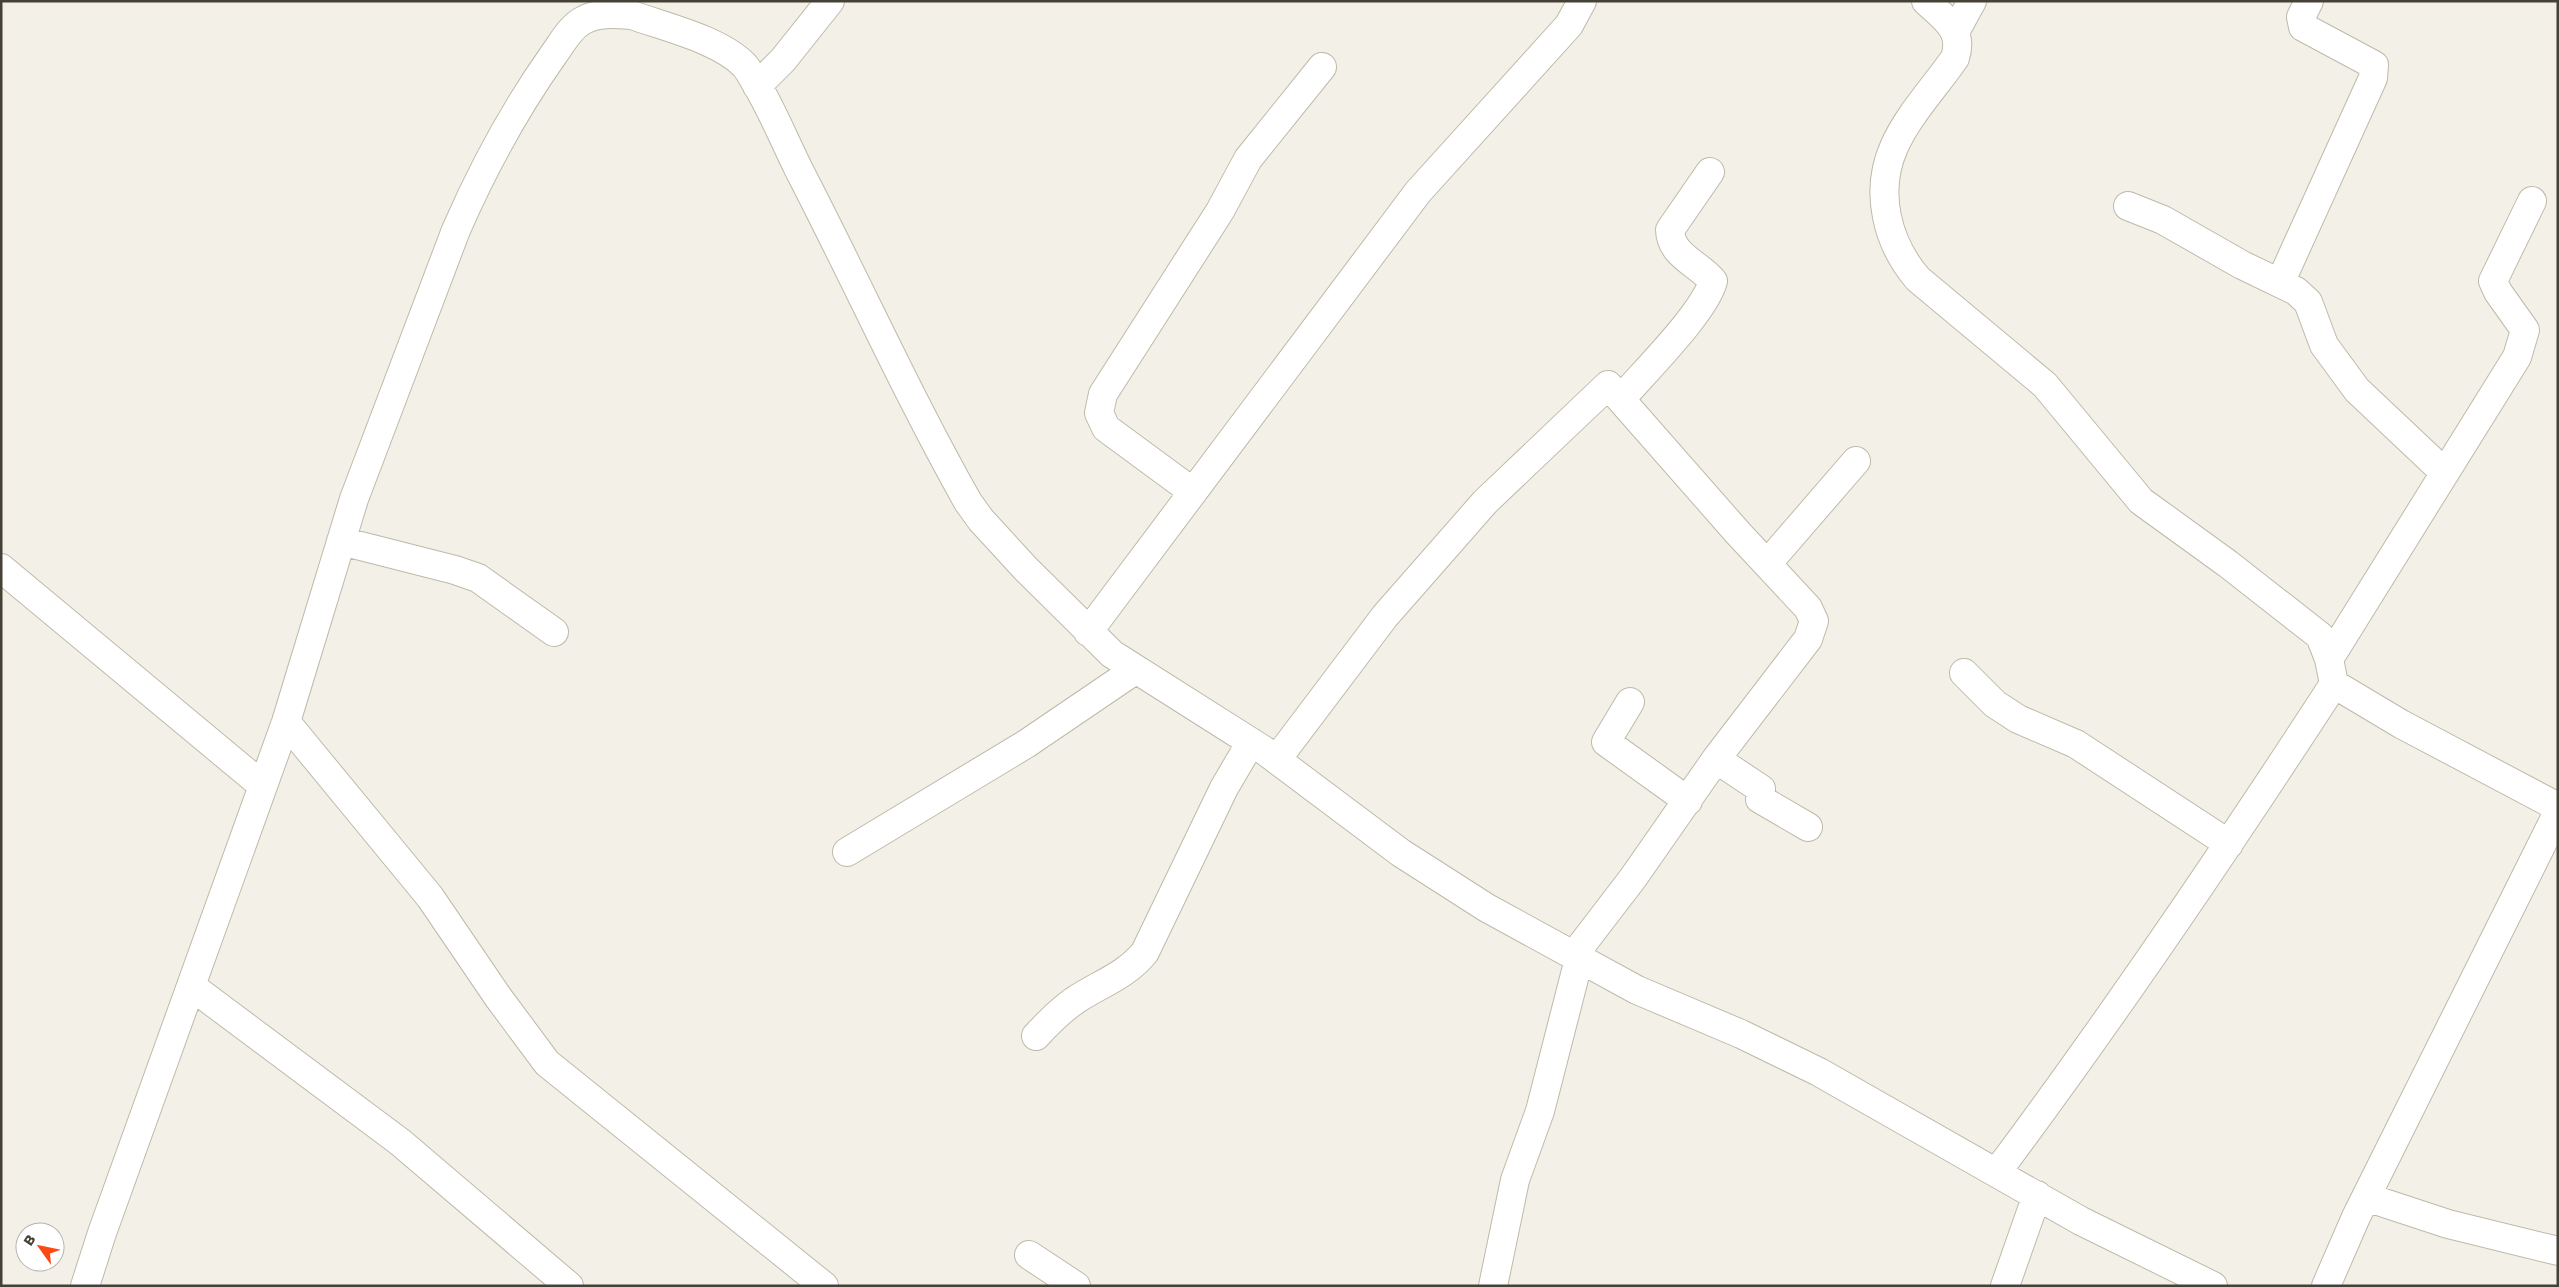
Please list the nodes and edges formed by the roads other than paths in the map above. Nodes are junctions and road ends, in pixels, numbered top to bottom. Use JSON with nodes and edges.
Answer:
{"nodes":[{"id":1,"x":830,"y":1,"type":"edge"},
{"id":2,"x":1582,"y":1,"type":"edge"},
{"id":3,"x":1926,"y":1,"type":"edge"},
{"id":4,"x":1972,"y":1,"type":"edge"},
{"id":5,"x":2309,"y":1,"type":"edge"},
{"id":6,"x":620,"y":8,"type":"edge"},
{"id":7,"x":1955,"y":32,"type":"junction"},
{"id":8,"x":1322,"y":67,"type":"dead end"},
{"id":9,"x":757,"y":86,"type":"junction"},
{"id":10,"x":1710,"y":172,"type":"dead end"},
{"id":11,"x":2532,"y":202,"type":"dead end"},
{"id":12,"x":2128,"y":206,"type":"dead end"},
{"id":13,"x":2280,"y":283,"type":"junction"},
{"id":14,"x":1621,"y":399,"type":"junction"},
{"id":15,"x":1856,"y":461,"type":"dead end"},
{"id":16,"x":2445,"y":473,"type":"junction"},
{"id":17,"x":1193,"y":492,"type":"junction"},
{"id":18,"x":342,"y":541,"type":"junction"},
{"id":19,"x":1767,"y":564,"type":"junction"},
{"id":20,"x":1,"y":568,"type":"edge"},
{"id":21,"x":554,"y":632,"type":"dead end"},
{"id":22,"x":1088,"y":632,"type":"junction"},
{"id":23,"x":1135,"y":670,"type":"junction"},
{"id":24,"x":2331,"y":671,"type":"junction"},
{"id":25,"x":1964,"y":673,"type":"dead end"},
{"id":26,"x":1630,"y":702,"type":"dead end"},
{"id":27,"x":286,"y":722,"type":"junction"},
{"id":28,"x":1251,"y":742,"type":"junction"},
{"id":29,"x":1276,"y":759,"type":"junction"},
{"id":30,"x":1716,"y":759,"type":"junction"},
{"id":31,"x":263,"y":786,"type":"junction"},
{"id":32,"x":1688,"y":801,"type":"junction"},
{"id":33,"x":2558,"y":807,"type":"edge"},
{"id":34,"x":2558,"y":812,"type":"edge"},
{"id":35,"x":1808,"y":827,"type":"dead end"},
{"id":36,"x":2229,"y":844,"type":"junction"},
{"id":37,"x":847,"y":852,"type":"dead end"},
{"id":38,"x":1577,"y":957,"type":"junction"},
{"id":39,"x":191,"y":986,"type":"junction"},
{"id":40,"x":1036,"y":1036,"type":"dead end"},
{"id":41,"x":1997,"y":1172,"type":"junction"},
{"id":42,"x":2037,"y":1195,"type":"junction"},
{"id":43,"x":2366,"y":1197,"type":"junction"},
{"id":44,"x":2558,"y":1251,"type":"edge"},
{"id":45,"x":1029,"y":1255,"type":"dead end"},
{"id":46,"x":86,"y":1286,"type":"edge"},
{"id":47,"x":569,"y":1286,"type":"edge"},
{"id":48,"x":824,"y":1286,"type":"edge"},
{"id":49,"x":1076,"y":1286,"type":"edge"},
{"id":50,"x":1493,"y":1286,"type":"edge"},
{"id":51,"x":2005,"y":1286,"type":"edge"},
{"id":52,"x":2213,"y":1286,"type":"edge"},
{"id":53,"x":2326,"y":1286,"type":"edge"}],
"edges":[{"from":1,"to":9,"type":"street"},
{"from":2,"to":17,"type":"street"},
{"from":3,"to":7,"type":"street"},
{"from":4,"to":7,"type":"street"},
{"from":5,"to":13,"type":"street"},
{"from":6,"to":9,"type":"street"},
{"from":6,"to":18,"type":"street"},
{"from":7,"to":24,"type":"street"},
{"from":8,"to":17,"type":"street"},
{"from":9,"to":22,"type":"street"},
{"from":10,"to":14,"type":"street"},
{"from":11,"to":16,"type":"street"},
{"from":12,"to":13,"type":"street"},
{"from":13,"to":16,"type":"street"},
{"from":14,"to":19,"type":"street"},
{"from":14,"to":29,"type":"street"},
{"from":15,"to":19,"type":"street"},
{"from":16,"to":24,"type":"street"},
{"from":17,"to":22,"type":"street"},
{"from":18,"to":21,"type":"street"},
{"from":18,"to":27,"type":"street"},
{"from":19,"to":30,"type":"street"},
{"from":20,"to":31,"type":"street"},
{"from":22,"to":23,"type":"street"},
{"from":23,"to":28,"type":"street"},
{"from":23,"to":37,"type":"street"},
{"from":24,"to":33,"type":"street"},
{"from":24,"to":36,"type":"street"},
{"from":25,"to":36,"type":"street"},
{"from":26,"to":32,"type":"street"},
{"from":27,"to":31,"type":"street"},
{"from":27,"to":48,"type":"street"},
{"from":28,"to":29,"type":"street"},
{"from":28,"to":40,"type":"street"},
{"from":29,"to":38,"type":"street"},
{"from":30,"to":32,"type":"street"},
{"from":30,"to":35,"type":"street"},
{"from":31,"to":39,"type":"street"},
{"from":32,"to":38,"type":"street"},
{"from":34,"to":43,"type":"street"},
{"from":36,"to":41,"type":"street"},
{"from":38,"to":41,"type":"street"},
{"from":38,"to":50,"type":"street"},
{"from":39,"to":46,"type":"street"},
{"from":39,"to":47,"type":"street"},
{"from":41,"to":42,"type":"street"},
{"from":42,"to":51,"type":"street"},
{"from":42,"to":52,"type":"street"},
{"from":43,"to":44,"type":"street"},
{"from":43,"to":53,"type":"street"},
{"from":45,"to":49,"type":"street"}]}
